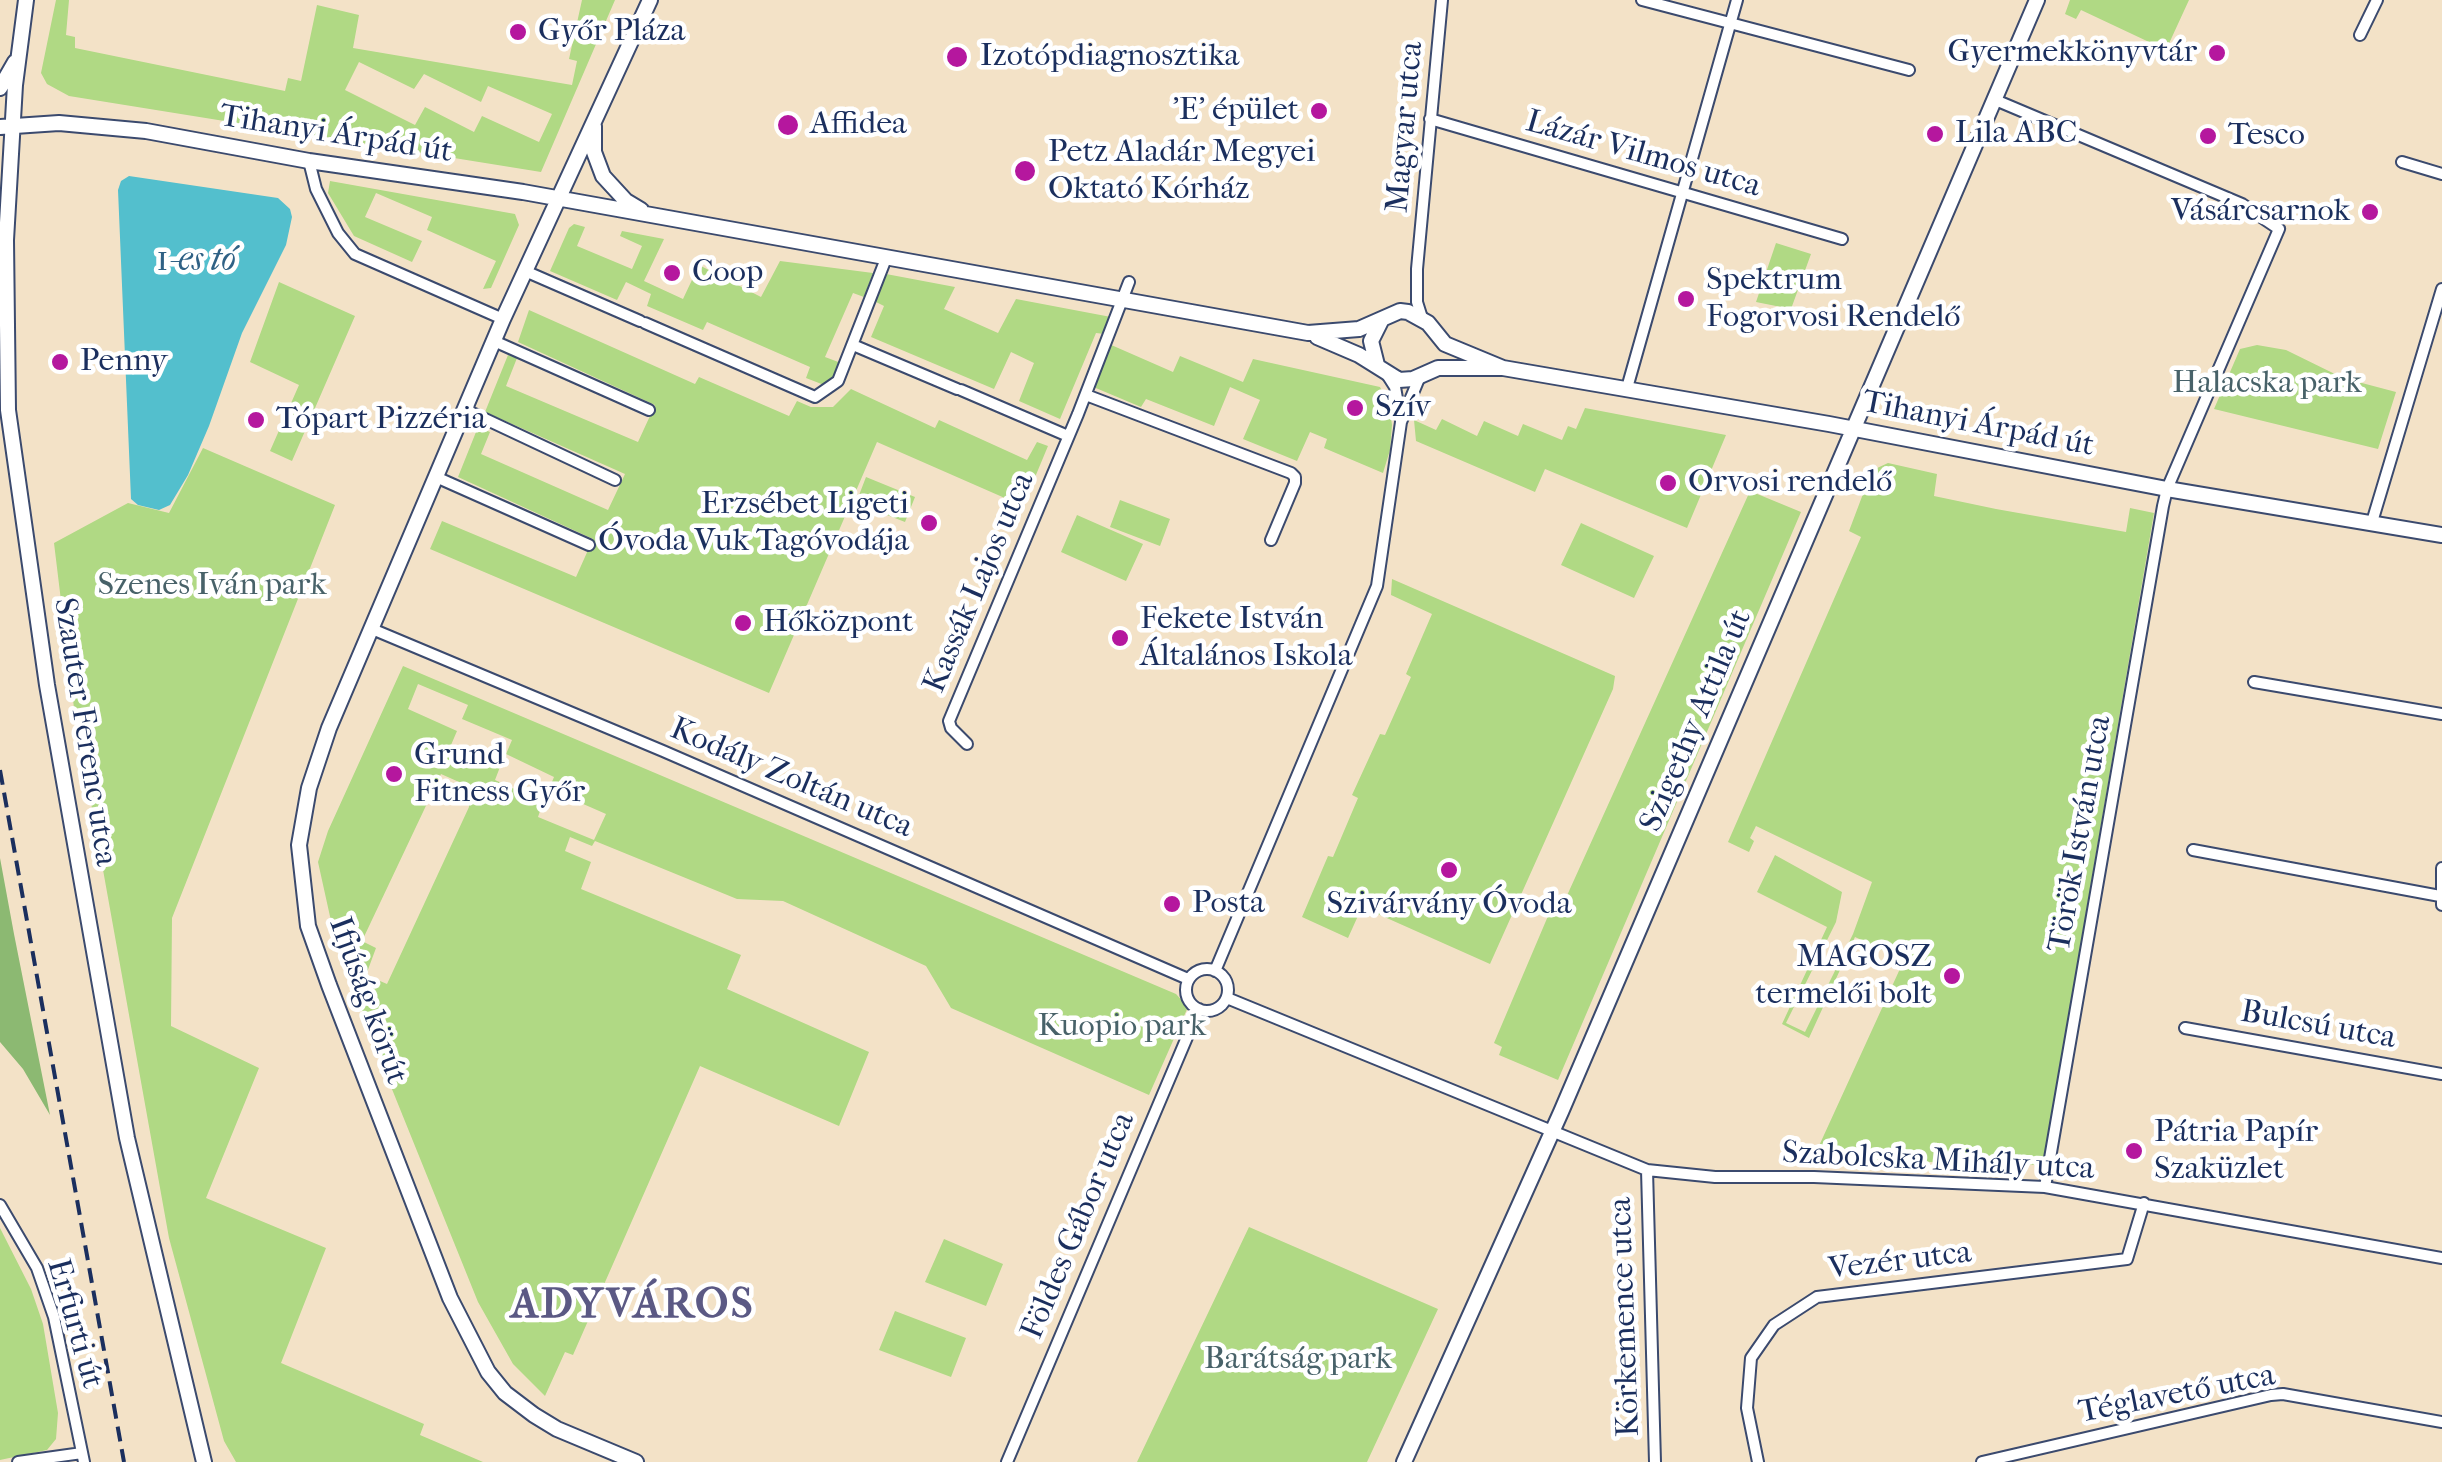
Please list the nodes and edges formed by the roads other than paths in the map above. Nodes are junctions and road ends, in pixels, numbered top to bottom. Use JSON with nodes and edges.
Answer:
{"nodes":[{"id":1,"x":26,"y":0,"type":"edge"},
{"id":2,"x":650,"y":0,"type":"edge"},
{"id":3,"x":1442,"y":0,"type":"edge"},
{"id":4,"x":1642,"y":0,"type":"edge"},
{"id":5,"x":1736,"y":0,"type":"edge"},
{"id":6,"x":2038,"y":0,"type":"edge"},
{"id":7,"x":2378,"y":0,"type":"edge"},
{"id":8,"x":1730,"y":22,"type":"junction"},
{"id":9,"x":2360,"y":36,"type":"dead end"},
{"id":10,"x":18,"y":57,"type":"junction"},
{"id":11,"x":1909,"y":70,"type":"dead end"},
{"id":12,"x":0,"y":88,"type":"edge"},
{"id":13,"x":1993,"y":99,"type":"junction"},
{"id":14,"x":596,"y":110,"type":"junction"},
{"id":15,"x":1430,"y":120,"type":"junction"},
{"id":16,"x":6,"y":127,"type":"edge"},
{"id":17,"x":309,"y":160,"type":"junction"},
{"id":18,"x":2402,"y":162,"type":"dead end"},
{"id":19,"x":2442,"y":174,"type":"edge"},
{"id":20,"x":1682,"y":192,"type":"junction"},
{"id":21,"x":558,"y":199,"type":"junction"},
{"id":22,"x":0,"y":216,"type":"edge"},
{"id":23,"x":661,"y":218,"type":"junction"},
{"id":24,"x":1842,"y":239,"type":"dead end"},
{"id":25,"x":6,"y":240,"type":"junction"},
{"id":26,"x":888,"y":256,"type":"junction"},
{"id":27,"x":1419,"y":258,"type":"junction"},
{"id":28,"x":525,"y":271,"type":"junction"},
{"id":29,"x":1130,"y":282,"type":"dead end"},
{"id":30,"x":2442,"y":289,"type":"edge"},
{"id":31,"x":1124,"y":298,"type":"junction"},
{"id":32,"x":1400,"y":311,"type":"junction"},
{"id":33,"x":504,"y":319,"type":"junction"},
{"id":34,"x":1381,"y":321,"type":"junction"},
{"id":35,"x":1425,"y":321,"type":"junction"},
{"id":36,"x":1308,"y":333,"type":"junction"},
{"id":37,"x":494,"y":342,"type":"junction"},
{"id":38,"x":853,"y":345,"type":"junction"},
{"id":39,"x":1503,"y":368,"type":"junction"},
{"id":40,"x":1384,"y":372,"type":"junction"},
{"id":41,"x":1421,"y":376,"type":"junction"},
{"id":42,"x":1627,"y":388,"type":"junction"},
{"id":43,"x":1086,"y":395,"type":"junction"},
{"id":44,"x":466,"y":410,"type":"junction"},
{"id":45,"x":649,"y":410,"type":"dead end"},
{"id":46,"x":1401,"y":422,"type":"junction"},
{"id":47,"x":1852,"y":429,"type":"junction"},
{"id":48,"x":1068,"y":436,"type":"junction"},
{"id":49,"x":436,"y":478,"type":"junction"},
{"id":50,"x":615,"y":480,"type":"dead end"},
{"id":51,"x":2168,"y":489,"type":"junction"},
{"id":52,"x":2372,"y":522,"type":"junction"},
{"id":53,"x":2442,"y":535,"type":"edge"},
{"id":54,"x":1271,"y":540,"type":"dead end"},
{"id":55,"x":589,"y":545,"type":"dead end"},
{"id":56,"x":372,"y":629,"type":"junction"},
{"id":57,"x":2254,"y":682,"type":"dead end"},
{"id":58,"x":2442,"y":714,"type":"edge"},
{"id":59,"x":967,"y":744,"type":"dead end"},
{"id":60,"x":2193,"y":850,"type":"dead end"},
{"id":61,"x":2442,"y":868,"type":"edge"},
{"id":62,"x":2441,"y":901,"type":"edge"},
{"id":63,"x":1215,"y":971,"type":"junction"},
{"id":64,"x":1188,"y":979,"type":"junction"},
{"id":65,"x":1226,"y":998,"type":"junction"},
{"id":66,"x":1199,"y":1009,"type":"junction"},
{"id":67,"x":2185,"y":1028,"type":"dead end"},
{"id":68,"x":2442,"y":1074,"type":"edge"},
{"id":69,"x":1552,"y":1132,"type":"junction"},
{"id":70,"x":1647,"y":1170,"type":"junction"},
{"id":71,"x":2045,"y":1187,"type":"junction"},
{"id":72,"x":2144,"y":1202,"type":"junction"},
{"id":73,"x":0,"y":1205,"type":"edge"},
{"id":74,"x":2442,"y":1258,"type":"edge"},
{"id":75,"x":2442,"y":1422,"type":"edge"},
{"id":76,"x":83,"y":1457,"type":"edge"},
{"id":77,"x":18,"y":1462,"type":"edge"},
{"id":78,"x":204,"y":1462,"type":"edge"},
{"id":79,"x":636,"y":1462,"type":"edge"},
{"id":80,"x":1007,"y":1462,"type":"edge"},
{"id":81,"x":1404,"y":1462,"type":"edge"},
{"id":82,"x":1655,"y":1462,"type":"edge"},
{"id":83,"x":1758,"y":1462,"type":"edge"},
{"id":84,"x":1982,"y":1462,"type":"edge"}],
"edges":[{"from":1,"to":10,"type":"street","name":"Szauter Ferenc utca"},
{"from":2,"to":14,"type":"street","name":"Ifjúság körút"},
{"from":3,"to":15,"type":"street","name":"Magyar utca"},
{"from":4,"to":8,"type":"street"},
{"from":5,"to":8,"type":"street"},
{"from":6,"to":13,"type":"street","name":"Szigethy Attila út"},
{"from":7,"to":9,"type":"street"},
{"from":8,"to":11,"type":"street"},
{"from":8,"to":20,"type":"street"},
{"from":10,"to":12,"type":"street"},
{"from":10,"to":16,"type":"street","name":"Szauter Ferenc utca"},
{"from":13,"to":47,"type":"street","name":"Szigethy Attila út"},
{"from":13,"to":51,"type":"street","name":"Török István utca"},
{"from":14,"to":21,"type":"street","name":"Ifjúság körút"},
{"from":14,"to":23,"type":"street","name":"Tihanyi Árpád út"},
{"from":15,"to":20,"type":"street","name":"Lázár Vilmos utca"},
{"from":15,"to":27,"type":"street","name":"Magyar utca"},
{"from":16,"to":17,"type":"street","name":"Tihanyi Árpád út"},
{"from":16,"to":25,"type":"street","name":"Szauter Ferenc utca"},
{"from":17,"to":21,"type":"street","name":"Tihanyi Árpád út"},
{"from":17,"to":33,"type":"street"},
{"from":18,"to":19,"type":"street"},
{"from":20,"to":24,"type":"street","name":"Lázár Vilmos utca"},
{"from":20,"to":42,"type":"street"},
{"from":21,"to":23,"type":"street","name":"Tihanyi Árpád út"},
{"from":21,"to":28,"type":"street","name":"Ifjúság körút"},
{"from":22,"to":25,"type":"street"},
{"from":23,"to":26,"type":"street","name":"Tihanyi Árpád út"},
{"from":25,"to":78,"type":"street","name":"Szauter Ferenc utca"},
{"from":26,"to":31,"type":"street","name":"Tihanyi Árpád út"},
{"from":26,"to":38,"type":"street"},
{"from":27,"to":32,"type":"street","name":"Magyar utca"},
{"from":27,"to":35,"type":"street","name":"Magyar utca"},
{"from":28,"to":33,"type":"street","name":"Ifjúság körút"},
{"from":28,"to":38,"type":"street"},
{"from":29,"to":31,"type":"street"},
{"from":30,"to":52,"type":"street"},
{"from":31,"to":36,"type":"street","name":"Tihanyi Árpád út"},
{"from":31,"to":43,"type":"street"},
{"from":32,"to":34,"type":"street","name":"Tihanyi Árpád út"},
{"from":32,"to":35,"type":"street","name":"Tihanyi Árpád út"},
{"from":33,"to":37,"type":"street","name":"Ifjúság körút"},
{"from":34,"to":36,"type":"street","name":"Tihanyi Árpád út"},
{"from":34,"to":40,"type":"street"},
{"from":35,"to":39,"type":"street","name":"Tihanyi Árpád út"},
{"from":35,"to":41,"type":"street"},
{"from":36,"to":40,"type":"street","name":"Tihanyi Árpád út"},
{"from":37,"to":44,"type":"street","name":"Ifjúság körút"},
{"from":37,"to":45,"type":"street"},
{"from":38,"to":48,"type":"street"},
{"from":39,"to":41,"type":"street","name":"Tihanyi Árpád út"},
{"from":39,"to":42,"type":"street","name":"Tihanyi Árpád út"},
{"from":40,"to":41,"type":"street","name":"Tihanyi Árpád út"},
{"from":40,"to":46,"type":"street"},
{"from":41,"to":46,"type":"street"},
{"from":42,"to":47,"type":"street","name":"Tihanyi Árpád út"},
{"from":43,"to":48,"type":"street","name":"Kassák Lajos utca"},
{"from":43,"to":54,"type":"street"},
{"from":44,"to":49,"type":"street","name":"Ifjúság körút"},
{"from":44,"to":50,"type":"street"},
{"from":46,"to":63,"type":"street"},
{"from":47,"to":51,"type":"street","name":"Tihanyi Árpád út"},
{"from":47,"to":69,"type":"street","name":"Szigethy Attila út"},
{"from":48,"to":59,"type":"street","name":"Kassák Lajos utca"},
{"from":49,"to":55,"type":"street"},
{"from":49,"to":56,"type":"street","name":"Ifjúság körút"},
{"from":51,"to":52,"type":"street","name":"Tihanyi Árpád út"},
{"from":51,"to":71,"type":"street","name":"Török István utca"},
{"from":52,"to":53,"type":"street","name":"Tihanyi Árpád út"},
{"from":56,"to":64,"type":"street","name":"Kodály Zoltán utca"},
{"from":56,"to":79,"type":"street","name":"Ifjúság körút"},
{"from":57,"to":58,"type":"street"},
{"from":60,"to":62,"type":"street"},
{"from":61,"to":62,"type":"street"},
{"from":63,"to":64,"type":"street"},
{"from":63,"to":65,"type":"street"},
{"from":64,"to":66,"type":"street"},
{"from":65,"to":66,"type":"street"},
{"from":65,"to":69,"type":"street"},
{"from":66,"to":80,"type":"street","name":"Földes Gábor utca"},
{"from":67,"to":68,"type":"street","name":"Bulcsú utca"},
{"from":69,"to":70,"type":"street","name":"Szabolcska Mihály utca"},
{"from":69,"to":81,"type":"street","name":"Szigethy Attila út"},
{"from":70,"to":71,"type":"street","name":"Szabolcska Mihály utca"},
{"from":70,"to":82,"type":"street","name":"Körkemence utca"},
{"from":71,"to":72,"type":"street","name":"Szabolcska Mihály utca"},
{"from":72,"to":74,"type":"street","name":"Szabolcska Mihály utca"},
{"from":72,"to":83,"type":"street","name":"Vezér utca"},
{"from":73,"to":76,"type":"street","name":"Erfurti út"},
{"from":75,"to":84,"type":"street","name":"Téglavető utca"},
{"from":76,"to":77,"type":"street"}]}
